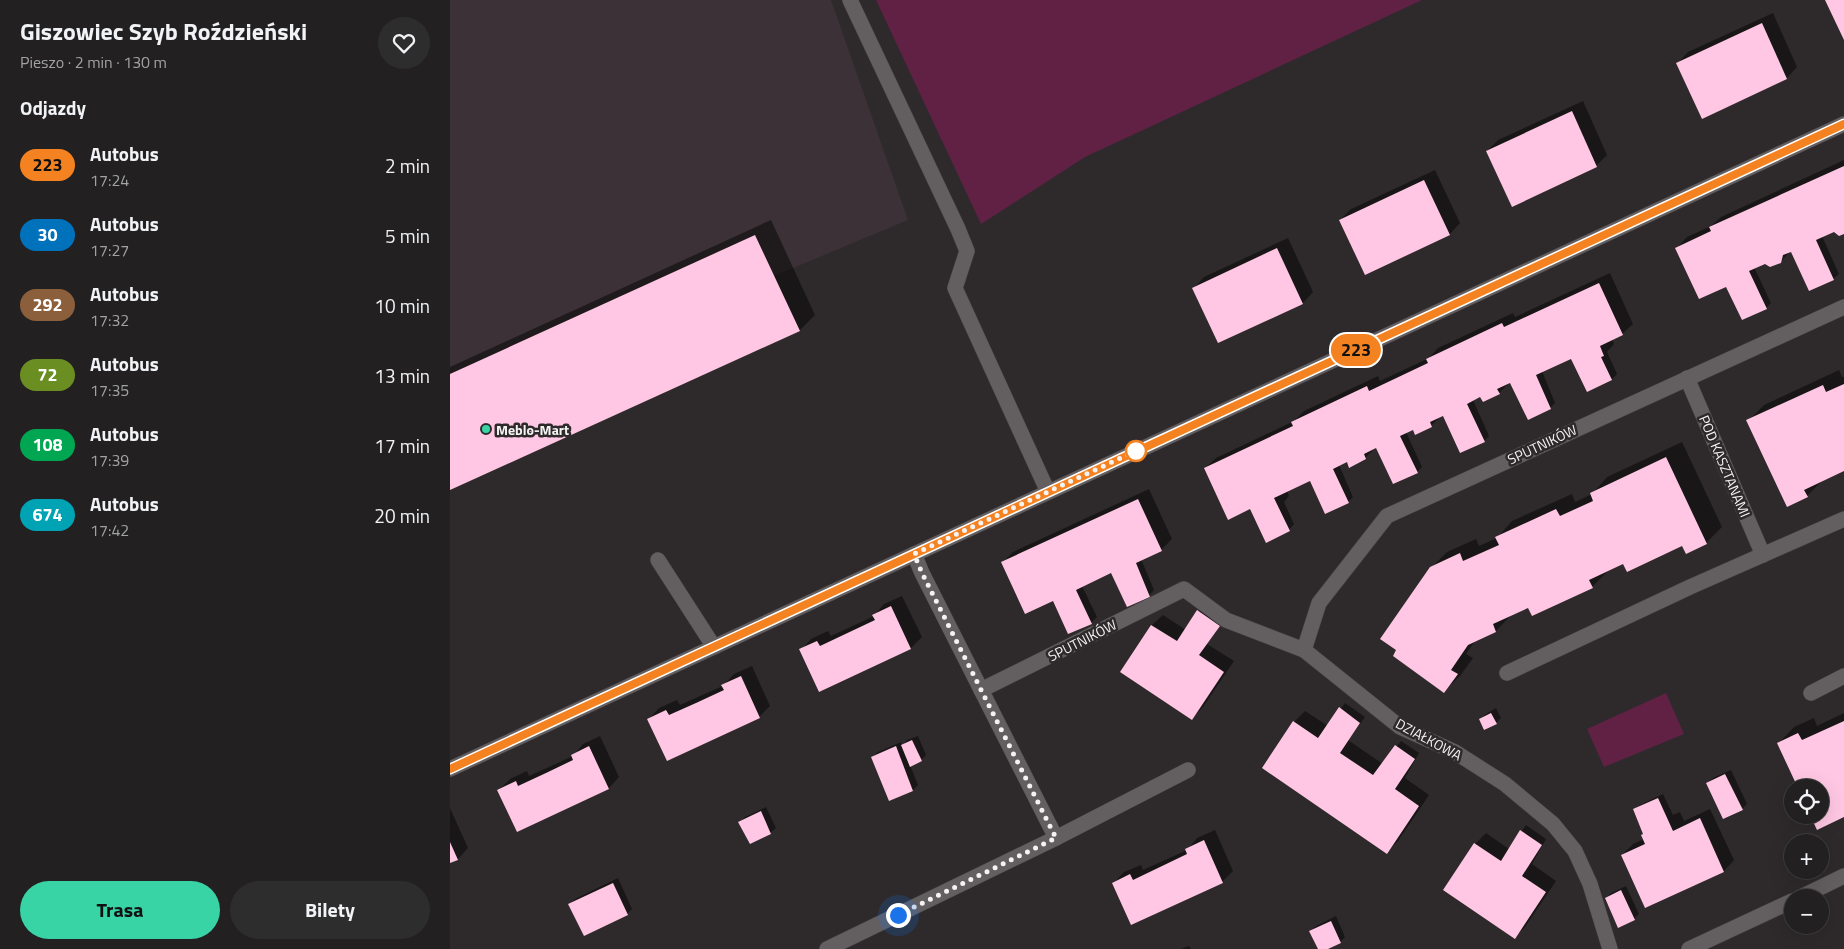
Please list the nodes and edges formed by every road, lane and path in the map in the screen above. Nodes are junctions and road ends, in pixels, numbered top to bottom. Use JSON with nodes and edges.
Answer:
{"nodes":[{"id":1,"x":850,"y":0,"type":"edge"},
{"id":2,"x":1844,"y":124,"type":"edge"},
{"id":3,"x":1844,"y":307,"type":"edge"},
{"id":4,"x":1687,"y":378,"type":"junction"},
{"id":5,"x":1048,"y":492,"type":"junction"},
{"id":6,"x":1844,"y":518,"type":"edge"},
{"id":7,"x":914,"y":554,"type":"junction"},
{"id":8,"x":1764,"y":555,"type":"junction"},
{"id":9,"x":658,"y":560,"type":"dead end"},
{"id":10,"x":1184,"y":589,"type":"joint"},
{"id":11,"x":714,"y":647,"type":"junction"},
{"id":12,"x":1304,"y":650,"type":"junction"},
{"id":13,"x":1507,"y":673,"type":"dead end"},
{"id":14,"x":1844,"y":676,"type":"edge"},
{"id":15,"x":981,"y":690,"type":"junction"},
{"id":16,"x":1811,"y":693,"type":"dead end"},
{"id":17,"x":450,"y":769,"type":"edge"},
{"id":18,"x":1188,"y":770,"type":"dead end"},
{"id":19,"x":1056,"y":838,"type":"junction"},
{"id":20,"x":1844,"y":876,"type":"edge"},
{"id":21,"x":1818,"y":889,"type":"edge"},
{"id":22,"x":1784,"y":905,"type":"edge"},
{"id":23,"x":828,"y":949,"type":"edge"},
{"id":24,"x":1610,"y":949,"type":"edge"},
{"id":25,"x":1689,"y":949,"type":"edge"}],
"edges":[{"from":1,"to":5,"type":"street"},
{"from":2,"to":5,"type":"street"},
{"from":3,"to":4,"type":"street","name":"SPUTNIKÓW"},
{"from":4,"to":8,"type":"street","name":"POD KASZTANAMI"},
{"from":4,"to":12,"type":"street","name":"SPUTNIKÓW"},
{"from":5,"to":7,"type":"street"},
{"from":6,"to":8,"type":"street"},
{"from":7,"to":11,"type":"street"},
{"from":7,"to":15,"type":"street"},
{"from":8,"to":13,"type":"street"},
{"from":9,"to":11,"type":"street"},
{"from":10,"to":12,"type":"street","name":"DZIAŁKOWA"},
{"from":10,"to":15,"type":"street","name":"SPUTNIKÓW"},
{"from":11,"to":17,"type":"street"},
{"from":12,"to":24,"type":"street","name":"DZIAŁKOWA"},
{"from":14,"to":16,"type":"street"},
{"from":15,"to":19,"type":"street"},
{"from":18,"to":19,"type":"street"},
{"from":19,"to":23,"type":"street"},
{"from":20,"to":21,"type":"street"},
{"from":22,"to":25,"type":"street"}]}
